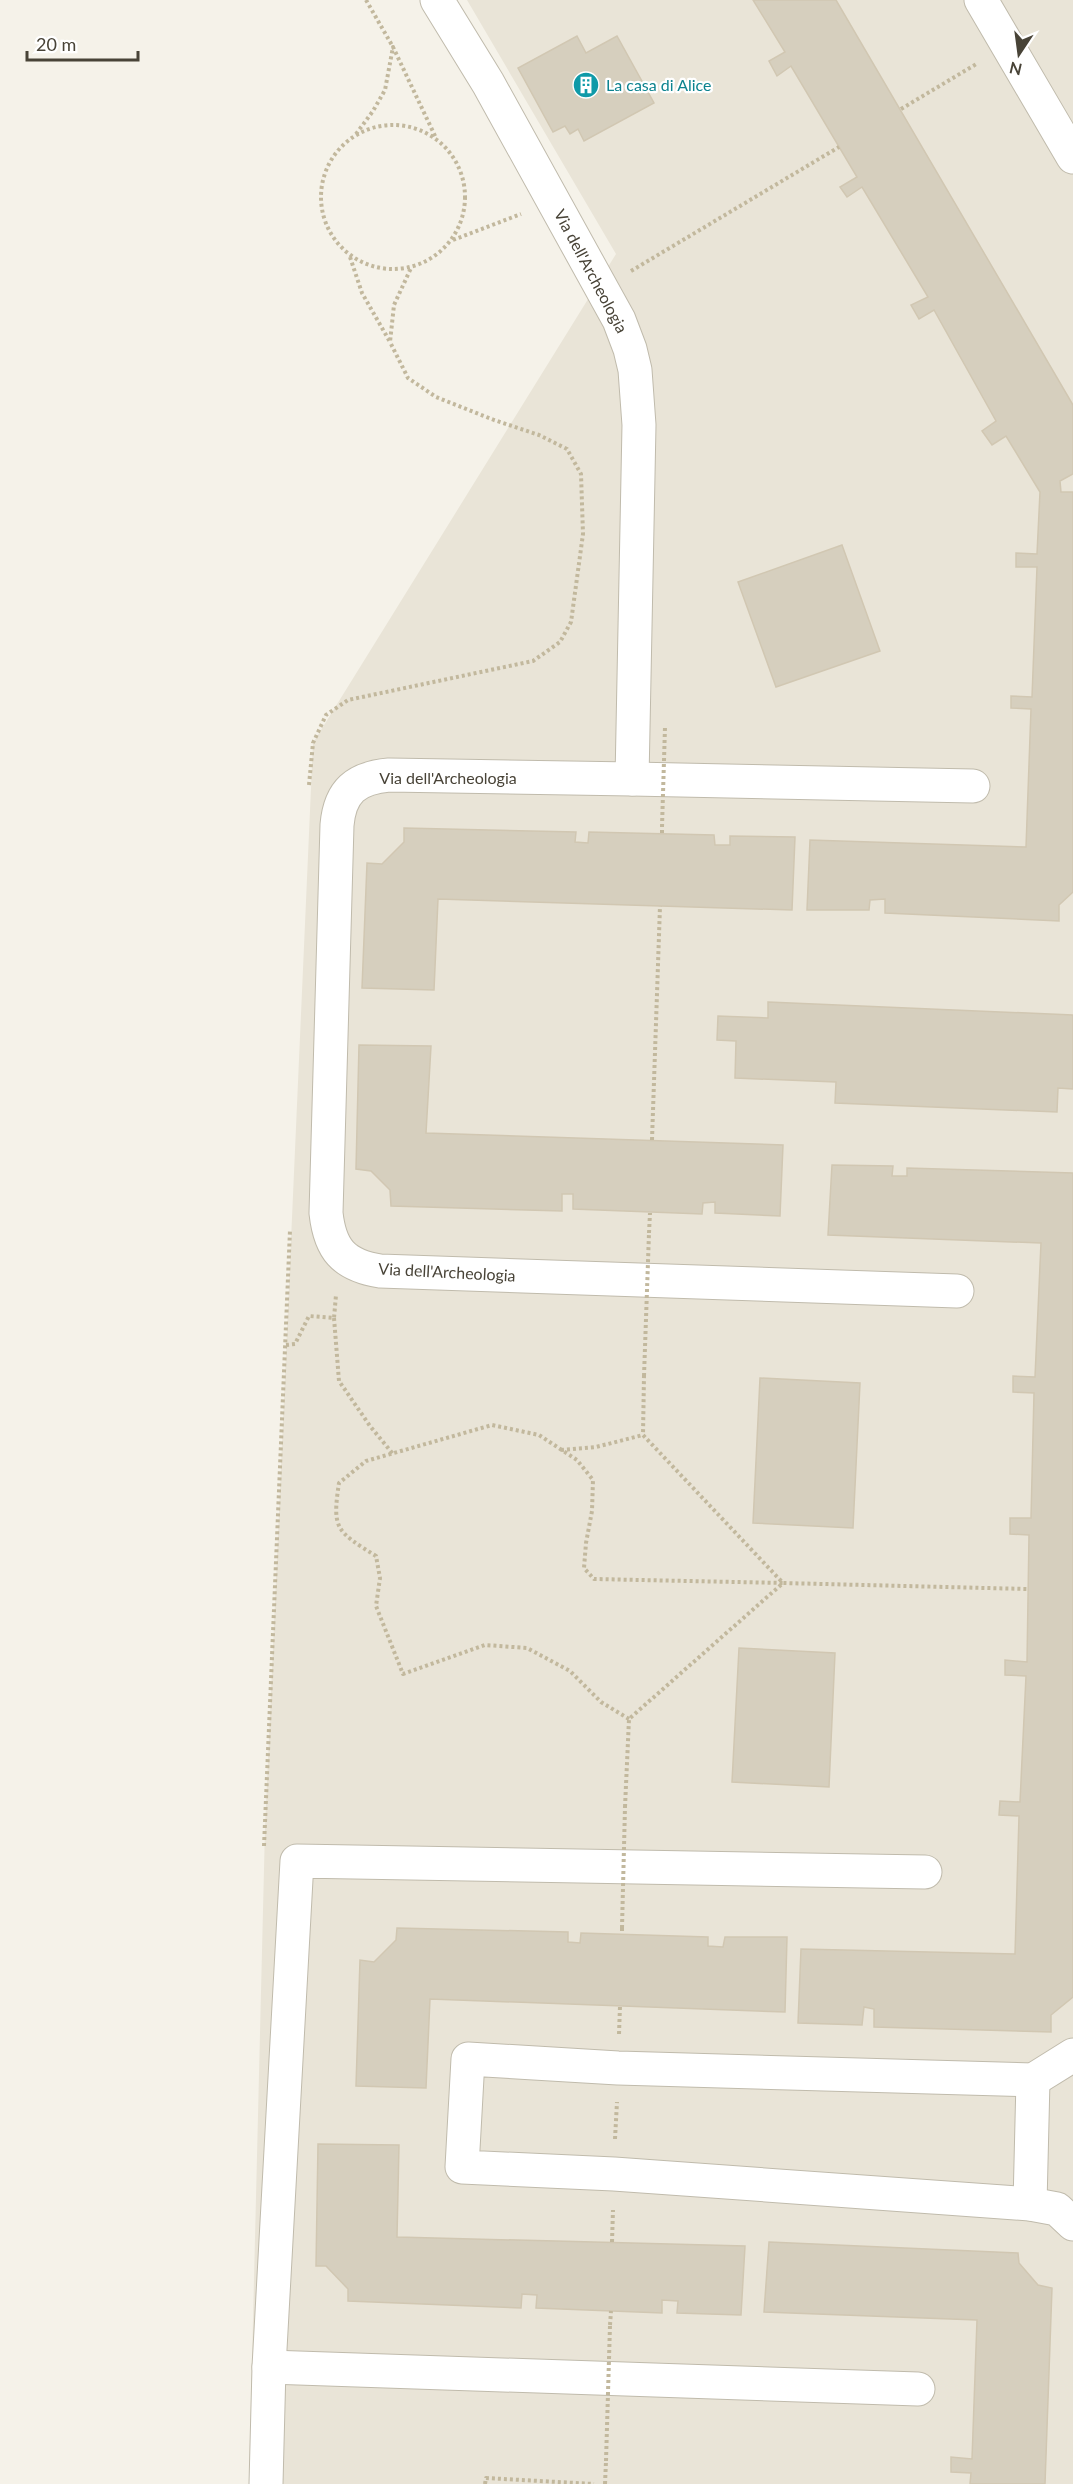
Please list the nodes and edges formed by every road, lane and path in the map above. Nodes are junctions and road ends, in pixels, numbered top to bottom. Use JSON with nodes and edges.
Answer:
{"nodes":[{"id":1,"x":366,"y":0,"type":"edge"},
{"id":2,"x":437,"y":0,"type":"edge"},
{"id":3,"x":981,"y":0,"type":"edge"},
{"id":4,"x":1008,"y":46,"type":"junction"},
{"id":5,"x":393,"y":47,"type":"junction"},
{"id":6,"x":901,"y":109,"type":"dead end"},
{"id":7,"x":356,"y":134,"type":"junction"},
{"id":8,"x":436,"y":139,"type":"junction"},
{"id":9,"x":839,"y":147,"type":"dead end"},
{"id":10,"x":1073,"y":157,"type":"edge"},
{"id":11,"x":554,"y":202,"type":"junction"},
{"id":12,"x":452,"y":240,"type":"junction"},
{"id":13,"x":350,"y":256,"type":"junction"},
{"id":14,"x":411,"y":268,"type":"junction"},
{"id":15,"x":602,"y":288,"type":"junction"},
{"id":16,"x":390,"y":342,"type":"junction"},
{"id":17,"x":665,"y":727,"type":"dead end"},
{"id":18,"x":632,"y":779,"type":"junction"},
{"id":19,"x":973,"y":786,"type":"dead end"},
{"id":20,"x":309,"y":788,"type":"dead end"},
{"id":21,"x":662,"y":833,"type":"dead end"},
{"id":22,"x":660,"y":906,"type":"dead end"},
{"id":23,"x":652,"y":1140,"type":"dead end"},
{"id":24,"x":650,"y":1213,"type":"dead end"},
{"id":25,"x":291,"y":1227,"type":"dead end"},
{"id":26,"x":341,"y":1255,"type":"junction"},
{"id":27,"x":957,"y":1291,"type":"dead end"},
{"id":28,"x":334,"y":1318,"type":"junction"},
{"id":29,"x":285,"y":1345,"type":"junction"},
{"id":30,"x":642,"y":1435,"type":"junction"},
{"id":31,"x":561,"y":1450,"type":"junction"},
{"id":32,"x":393,"y":1454,"type":"junction"},
{"id":33,"x":783,"y":1583,"type":"junction"},
{"id":34,"x":1027,"y":1589,"type":"dead end"},
{"id":35,"x":629,"y":1719,"type":"junction"},
{"id":36,"x":264,"y":1851,"type":"dead end"},
{"id":37,"x":925,"y":1872,"type":"dead end"},
{"id":38,"x":622,"y":1934,"type":"dead end"},
{"id":39,"x":620,"y":2006,"type":"dead end"},
{"id":40,"x":1073,"y":2055,"type":"edge"},
{"id":41,"x":618,"y":2068,"type":"junction"},
{"id":42,"x":1033,"y":2080,"type":"junction"},
{"id":43,"x":614,"y":2175,"type":"junction"},
{"id":44,"x":1030,"y":2204,"type":"junction"},
{"id":45,"x":1073,"y":2224,"type":"edge"},
{"id":46,"x":612,"y":2242,"type":"dead end"},
{"id":47,"x":611,"y":2311,"type":"dead end"},
{"id":48,"x":269,"y":2367,"type":"junction"},
{"id":49,"x":918,"y":2390,"type":"dead end"},
{"id":50,"x":266,"y":2484,"type":"edge"},
{"id":51,"x":485,"y":2484,"type":"edge"},
{"id":52,"x":594,"y":2484,"type":"edge"},
{"id":53,"x":605,"y":2484,"type":"edge"}],
"edges":[{"from":1,"to":5,"type":"path"},
{"from":2,"to":11,"type":"street","name":"Via dell'Archeologia"},
{"from":3,"to":4,"type":"street"},
{"from":4,"to":6,"type":"path"},
{"from":4,"to":10,"type":"street"},
{"from":5,"to":7,"type":"path"},
{"from":5,"to":8,"type":"path"},
{"from":7,"to":8,"type":"path"},
{"from":7,"to":13,"type":"path"},
{"from":8,"to":12,"type":"path"},
{"from":9,"to":15,"type":"path"},
{"from":11,"to":12,"type":"path"},
{"from":11,"to":15,"type":"street","name":"Via dell'Archeologia"},
{"from":12,"to":14,"type":"path"},
{"from":13,"to":14,"type":"path"},
{"from":13,"to":16,"type":"path"},
{"from":14,"to":16,"type":"path"},
{"from":15,"to":18,"type":"street","name":"Via dell'Archeologia"},
{"from":16,"to":20,"type":"path"},
{"from":17,"to":21,"type":"path","bridge":true},
{"from":18,"to":19,"type":"street"},
{"from":18,"to":26,"type":"street","name":"Via dell'Archeologia"},
{"from":22,"to":23,"type":"path"},
{"from":24,"to":30,"type":"path","bridge":true},
{"from":25,"to":29,"type":"path"},
{"from":26,"to":27,"type":"street","name":"Via dell'Archeologia"},
{"from":26,"to":28,"type":"path"},
{"from":28,"to":29,"type":"path"},
{"from":28,"to":32,"type":"path"},
{"from":29,"to":36,"type":"path"},
{"from":30,"to":31,"type":"path"},
{"from":30,"to":33,"type":"path"},
{"from":31,"to":32,"type":"path"},
{"from":31,"to":33,"type":"path"},
{"from":32,"to":35,"type":"path"},
{"from":33,"to":34,"type":"path"},
{"from":33,"to":35,"type":"path"},
{"from":35,"to":38,"type":"path","bridge":true},
{"from":37,"to":48,"type":"street"},
{"from":39,"to":41,"type":"path"},
{"from":40,"to":42,"type":"street"},
{"from":41,"to":42,"type":"street"},
{"from":41,"to":43,"type":"path"},
{"from":41,"to":43,"type":"street"},
{"from":42,"to":44,"type":"street"},
{"from":43,"to":44,"type":"street"},
{"from":43,"to":46,"type":"path"},
{"from":44,"to":45,"type":"street"},
{"from":47,"to":53,"type":"path","bridge":true},
{"from":48,"to":49,"type":"street"},
{"from":48,"to":50,"type":"street"},
{"from":51,"to":52,"type":"path"}]}
